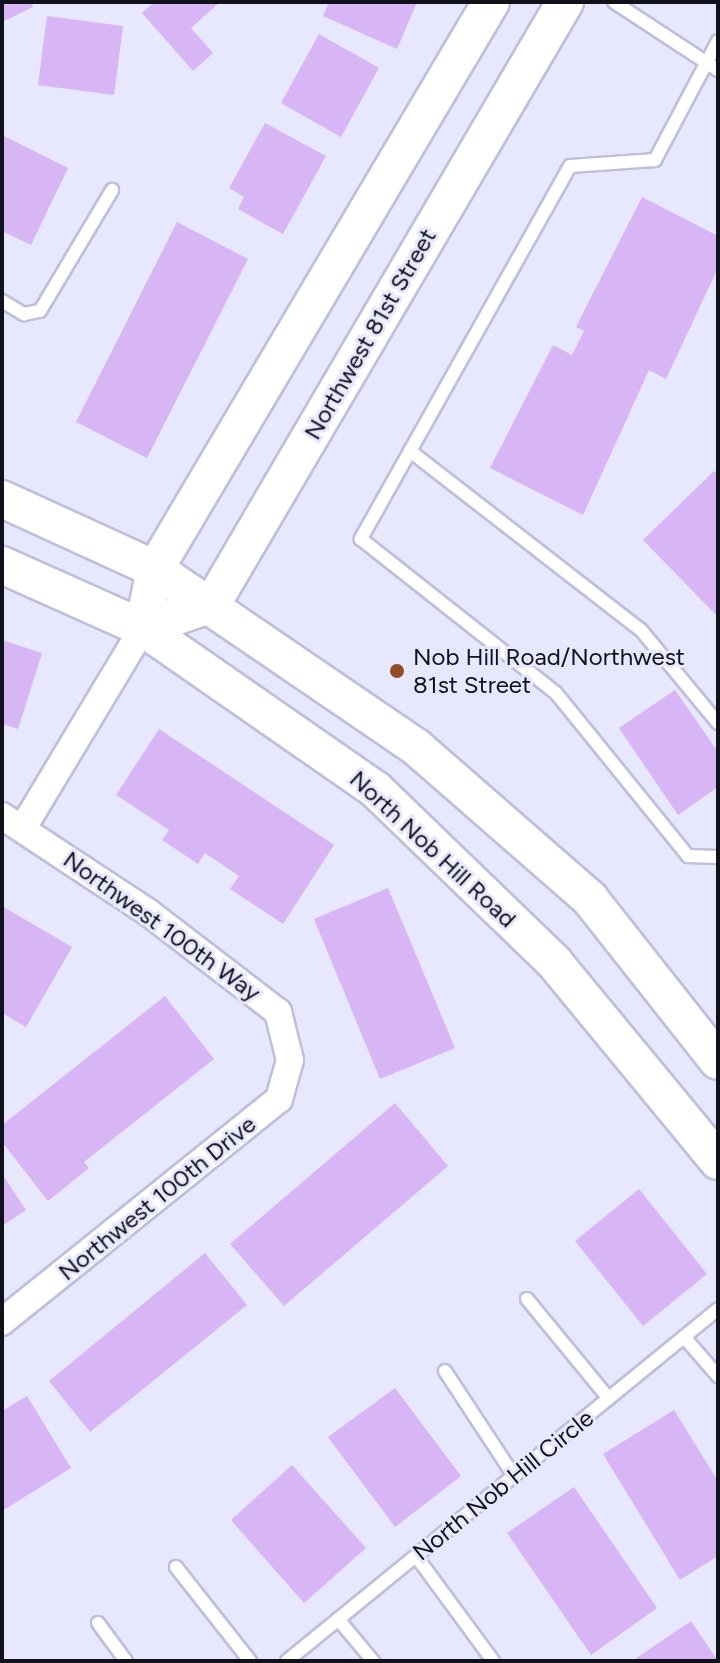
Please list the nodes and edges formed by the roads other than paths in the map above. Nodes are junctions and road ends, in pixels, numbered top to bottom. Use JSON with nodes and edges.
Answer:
{"nodes":[{"id":1,"x":491,"y":2,"type":"edge"},
{"id":2,"x":565,"y":2,"type":"edge"},
{"id":3,"x":614,"y":2,"type":"edge"},
{"id":4,"x":718,"y":41,"type":"edge"},
{"id":5,"x":713,"y":67,"type":"edge"},
{"id":6,"x":112,"y":190,"type":"dead end"},
{"id":7,"x":2,"y":301,"type":"edge"},
{"id":8,"x":410,"y":451,"type":"junction"},
{"id":9,"x":2,"y":499,"type":"edge"},
{"id":10,"x":2,"y":565,"type":"edge"},
{"id":11,"x":155,"y":569,"type":"junction"},
{"id":12,"x":212,"y":604,"type":"junction"},
{"id":13,"x":143,"y":628,"type":"junction"},
{"id":14,"x":718,"y":723,"type":"edge"},
{"id":15,"x":13,"y":821,"type":"edge"},
{"id":16,"x":718,"y":857,"type":"edge"},
{"id":17,"x":290,"y":1060,"type":"joint"},
{"id":18,"x":718,"y":1061,"type":"edge"},
{"id":19,"x":718,"y":1161,"type":"edge"},
{"id":20,"x":527,"y":1299,"type":"dead end"},
{"id":21,"x":718,"y":1309,"type":"edge"},
{"id":22,"x":2,"y":1322,"type":"edge"},
{"id":23,"x":684,"y":1337,"type":"junction"},
{"id":24,"x":445,"y":1371,"type":"dead end"},
{"id":25,"x":718,"y":1376,"type":"edge"},
{"id":26,"x":609,"y":1399,"type":"junction"},
{"id":27,"x":514,"y":1476,"type":"junction"},
{"id":28,"x":416,"y":1556,"type":"junction"},
{"id":29,"x":176,"y":1567,"type":"dead end"},
{"id":30,"x":338,"y":1619,"type":"junction"},
{"id":31,"x":98,"y":1623,"type":"dead end"},
{"id":32,"x":126,"y":1661,"type":"edge"},
{"id":33,"x":250,"y":1661,"type":"edge"},
{"id":34,"x":287,"y":1661,"type":"edge"},
{"id":35,"x":373,"y":1661,"type":"edge"},
{"id":36,"x":493,"y":1661,"type":"edge"}],
"edges":[{"from":1,"to":11,"type":"main road"},
{"from":2,"to":12,"type":"main road","name":"Northwest 81st Street"},
{"from":3,"to":5,"type":"lane"},
{"from":4,"to":5,"type":"lane"},
{"from":5,"to":8,"type":"lane"},
{"from":6,"to":7,"type":"lane"},
{"from":8,"to":14,"type":"lane"},
{"from":8,"to":16,"type":"lane"},
{"from":9,"to":11,"type":"main road"},
{"from":10,"to":13,"type":"main road","name":"North Nob Hill Road"},
{"from":11,"to":12,"type":"main road"},
{"from":11,"to":13,"type":"main road"},
{"from":12,"to":13,"type":"main road"},
{"from":12,"to":18,"type":"main road"},
{"from":13,"to":15,"type":"street"},
{"from":13,"to":19,"type":"main road","name":"North Nob Hill Road"},
{"from":15,"to":17,"type":"street","name":"Northwest 100th Way"},
{"from":17,"to":22,"type":"street","name":"Northwest 100th Drive"},
{"from":20,"to":26,"type":"lane"},
{"from":21,"to":23,"type":"lane","name":"North Nob Hill Circle"},
{"from":23,"to":25,"type":"lane"},
{"from":23,"to":26,"type":"lane","name":"North Nob Hill Circle"},
{"from":24,"to":27,"type":"lane"},
{"from":26,"to":27,"type":"lane","name":"North Nob Hill Circle"},
{"from":27,"to":28,"type":"lane","name":"North Nob Hill Circle"},
{"from":28,"to":30,"type":"lane","name":"North Nob Hill Circle"},
{"from":28,"to":36,"type":"lane"},
{"from":29,"to":33,"type":"lane"},
{"from":30,"to":34,"type":"lane","name":"North Nob Hill Circle"},
{"from":30,"to":35,"type":"lane"},
{"from":31,"to":32,"type":"lane"}]}
